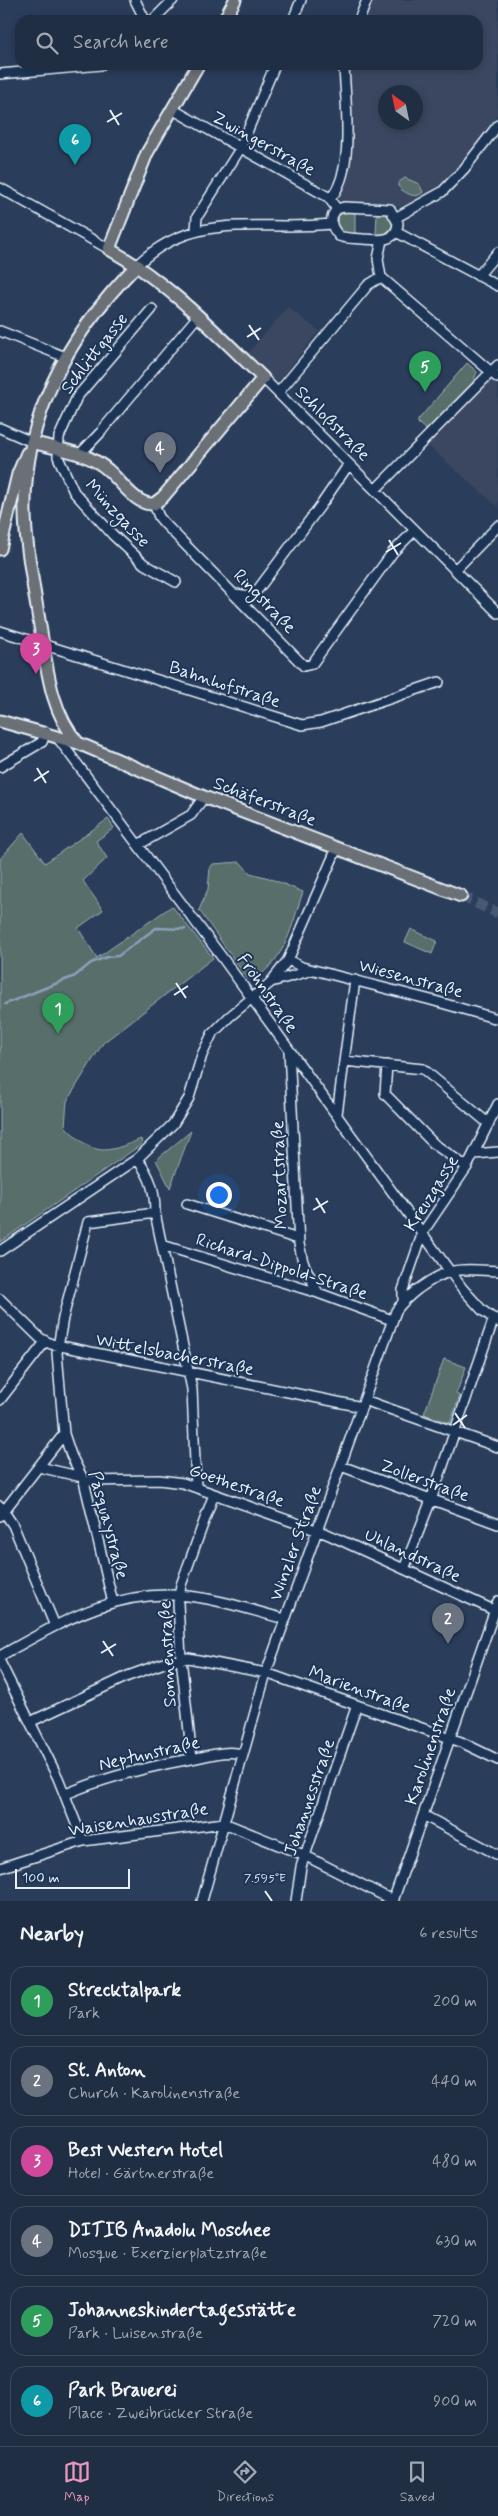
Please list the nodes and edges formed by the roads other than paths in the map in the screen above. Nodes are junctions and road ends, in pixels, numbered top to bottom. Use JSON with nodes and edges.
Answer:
{"nodes":[{"id":1,"x":135,"y":0,"type":"edge"},
{"id":2,"x":173,"y":0,"type":"edge"},
{"id":3,"x":235,"y":0,"type":"edge"},
{"id":4,"x":301,"y":0,"type":"edge"},
{"id":5,"x":367,"y":0,"type":"edge"},
{"id":6,"x":142,"y":15,"type":"edge"},
{"id":7,"x":158,"y":15,"type":"edge"},
{"id":8,"x":227,"y":15,"type":"edge"},
{"id":9,"x":295,"y":15,"type":"edge"},
{"id":10,"x":361,"y":15,"type":"edge"},
{"id":11,"x":45,"y":70,"type":"edge"},
{"id":12,"x":195,"y":70,"type":"edge"},
{"id":13,"x":273,"y":70,"type":"edge"},
{"id":14,"x":344,"y":70,"type":"edge"},
{"id":15,"x":0,"y":74,"type":"edge"},
{"id":16,"x":172,"y":109,"type":"junction"},
{"id":17,"x":498,"y":125,"type":"edge"},
{"id":18,"x":240,"y":149,"type":"junction"},
{"id":19,"x":0,"y":188,"type":"edge"},
{"id":20,"x":330,"y":199,"type":"junction"},
{"id":21,"x":337,"y":209,"type":"junction"},
{"id":22,"x":397,"y":217,"type":"junction"},
{"id":23,"x":331,"y":224,"type":"junction"},
{"id":24,"x":196,"y":230,"type":"junction"},
{"id":25,"x":396,"y":232,"type":"junction"},
{"id":26,"x":382,"y":240,"type":"junction"},
{"id":27,"x":109,"y":249,"type":"junction"},
{"id":28,"x":498,"y":252,"type":"edge"},
{"id":29,"x":137,"y":265,"type":"junction"},
{"id":30,"x":478,"y":276,"type":"junction"},
{"id":31,"x":381,"y":277,"type":"junction"},
{"id":32,"x":498,"y":286,"type":"edge"},
{"id":33,"x":150,"y":311,"type":"dead end"},
{"id":34,"x":198,"y":316,"type":"junction"},
{"id":35,"x":0,"y":331,"type":"edge"},
{"id":36,"x":65,"y":357,"type":"junction"},
{"id":37,"x":498,"y":365,"type":"edge"},
{"id":38,"x":495,"y":375,"type":"edge"},
{"id":39,"x":263,"y":378,"type":"junction"},
{"id":40,"x":278,"y":393,"type":"junction"},
{"id":41,"x":0,"y":428,"type":"edge"},
{"id":42,"x":32,"y":442,"type":"junction"},
{"id":43,"x":57,"y":449,"type":"junction"},
{"id":44,"x":80,"y":454,"type":"junction"},
{"id":45,"x":349,"y":464,"type":"junction"},
{"id":46,"x":375,"y":490,"type":"junction"},
{"id":47,"x":154,"y":504,"type":"junction"},
{"id":48,"x":3,"y":522,"type":"edge"},
{"id":49,"x":498,"y":526,"type":"edge"},
{"id":50,"x":415,"y":530,"type":"junction"},
{"id":51,"x":0,"y":549,"type":"edge"},
{"id":52,"x":455,"y":570,"type":"junction"},
{"id":53,"x":176,"y":582,"type":"dead end"},
{"id":54,"x":235,"y":594,"type":"junction"},
{"id":55,"x":498,"y":613,"type":"edge"},
{"id":56,"x":0,"y":631,"type":"edge"},
{"id":57,"x":43,"y":642,"type":"junction"},
{"id":58,"x":439,"y":682,"type":"dead end"},
{"id":59,"x":58,"y":714,"type":"junction"},
{"id":60,"x":0,"y":721,"type":"edge"},
{"id":61,"x":41,"y":731,"type":"junction"},
{"id":62,"x":57,"y":737,"type":"junction"},
{"id":63,"x":78,"y":743,"type":"junction"},
{"id":64,"x":0,"y":767,"type":"edge"},
{"id":65,"x":204,"y":797,"type":"junction"},
{"id":66,"x":138,"y":845,"type":"junction"},
{"id":67,"x":337,"y":848,"type":"junction"},
{"id":68,"x":461,"y":896,"type":"tunnel mouth"},
{"id":69,"x":288,"y":960,"type":"junction"},
{"id":70,"x":314,"y":970,"type":"junction"},
{"id":71,"x":355,"y":980,"type":"junction"},
{"id":72,"x":270,"y":982,"type":"junction"},
{"id":73,"x":252,"y":998,"type":"junction"},
{"id":74,"x":498,"y":1019,"type":"edge"},
{"id":75,"x":289,"y":1051,"type":"junction"},
{"id":76,"x":344,"y":1061,"type":"junction"},
{"id":77,"x":386,"y":1065,"type":"junction"},
{"id":78,"x":498,"y":1104,"type":"edge"},
{"id":79,"x":337,"y":1114,"type":"junction"},
{"id":80,"x":489,"y":1124,"type":"junction"},
{"id":81,"x":498,"y":1152,"type":"edge"},
{"id":82,"x":474,"y":1154,"type":"junction"},
{"id":83,"x":137,"y":1159,"type":"junction"},
{"id":84,"x":467,"y":1167,"type":"junction"},
{"id":85,"x":187,"y":1204,"type":"dead end"},
{"id":86,"x":156,"y":1213,"type":"junction"},
{"id":87,"x":423,"y":1232,"type":"junction"},
{"id":88,"x":298,"y":1239,"type":"junction"},
{"id":89,"x":162,"y":1245,"type":"junction"},
{"id":90,"x":0,"y":1251,"type":"edge"},
{"id":91,"x":449,"y":1270,"type":"junction"},
{"id":92,"x":498,"y":1271,"type":"edge"},
{"id":93,"x":318,"y":1293,"type":"junction"},
{"id":94,"x":0,"y":1298,"type":"edge"},
{"id":95,"x":403,"y":1301,"type":"junction"},
{"id":96,"x":392,"y":1320,"type":"junction"},
{"id":97,"x":496,"y":1320,"type":"edge"},
{"id":98,"x":46,"y":1342,"type":"junction"},
{"id":99,"x":58,"y":1346,"type":"junction"},
{"id":100,"x":189,"y":1373,"type":"junction"},
{"id":101,"x":0,"y":1400,"type":"edge"},
{"id":102,"x":363,"y":1403,"type":"junction"},
{"id":103,"x":454,"y":1432,"type":"junction"},
{"id":104,"x":64,"y":1434,"type":"junction"},
{"id":105,"x":498,"y":1447,"type":"edge"},
{"id":106,"x":340,"y":1466,"type":"junction"},
{"id":107,"x":38,"y":1467,"type":"junction"},
{"id":108,"x":83,"y":1479,"type":"junction"},
{"id":109,"x":196,"y":1487,"type":"junction"},
{"id":110,"x":214,"y":1494,"type":"junction"},
{"id":111,"x":431,"y":1500,"type":"junction"},
{"id":112,"x":1,"y":1511,"type":"edge"},
{"id":113,"x":498,"y":1524,"type":"edge"},
{"id":114,"x":317,"y":1530,"type":"junction"},
{"id":115,"x":404,"y":1569,"type":"junction"},
{"id":116,"x":179,"y":1595,"type":"junction"},
{"id":117,"x":498,"y":1601,"type":"edge"},
{"id":118,"x":113,"y":1603,"type":"junction"},
{"id":119,"x":496,"y":1611,"type":"edge"},
{"id":120,"x":284,"y":1618,"type":"junction"},
{"id":121,"x":55,"y":1626,"type":"junction"},
{"id":122,"x":0,"y":1656,"type":"edge"},
{"id":123,"x":181,"y":1658,"type":"junction"},
{"id":124,"x":0,"y":1662,"type":"edge"},
{"id":125,"x":266,"y":1673,"type":"junction"},
{"id":126,"x":358,"y":1705,"type":"junction"},
{"id":127,"x":30,"y":1722,"type":"junction"},
{"id":128,"x":450,"y":1738,"type":"junction"},
{"id":129,"x":242,"y":1754,"type":"junction"},
{"id":130,"x":192,"y":1758,"type":"junction"},
{"id":131,"x":498,"y":1760,"type":"edge"},
{"id":132,"x":66,"y":1794,"type":"junction"},
{"id":133,"x":423,"y":1815,"type":"junction"},
{"id":134,"x":224,"y":1823,"type":"junction"},
{"id":135,"x":83,"y":1841,"type":"junction"},
{"id":136,"x":498,"y":1855,"type":"edge"},
{"id":137,"x":306,"y":1856,"type":"junction"},
{"id":138,"x":0,"y":1868,"type":"edge"},
{"id":139,"x":206,"y":1900,"type":"edge"},
{"id":140,"x":296,"y":1901,"type":"edge"},
{"id":141,"x":394,"y":1901,"type":"edge"}],
"edges":[{"from":1,"to":6,"type":"street"},
{"from":2,"to":7,"type":"street"},
{"from":3,"to":8,"type":"main road"},
{"from":4,"to":9,"type":"street"},
{"from":5,"to":10,"type":"street"},
{"from":11,"to":15,"type":"street"},
{"from":12,"to":16,"type":"main road"},
{"from":13,"to":18,"type":"street"},
{"from":14,"to":20,"type":"street"},
{"from":16,"to":18,"type":"street","name":"Zwingerstraße"},
{"from":16,"to":27,"type":"main road"},
{"from":17,"to":22,"type":"street"},
{"from":18,"to":20,"type":"street","name":"Zwingerstraße"},
{"from":18,"to":24,"type":"street"},
{"from":19,"to":27,"type":"street"},
{"from":20,"to":21,"type":"street","name":"Zwingerstraße"},
{"from":21,"to":22,"type":"street"},
{"from":21,"to":23,"type":"street"},
{"from":22,"to":25,"type":"street"},
{"from":23,"to":24,"type":"street"},
{"from":23,"to":26,"type":"street"},
{"from":24,"to":29,"type":"street"},
{"from":25,"to":26,"type":"street"},
{"from":25,"to":30,"type":"street"},
{"from":26,"to":31,"type":"street"},
{"from":27,"to":29,"type":"main road","name":"Schloßstraße"},
{"from":28,"to":30,"type":"street"},
{"from":29,"to":34,"type":"main road","name":"Schloßstraße"},
{"from":29,"to":36,"type":"main road"},
{"from":30,"to":32,"type":"street"},
{"from":31,"to":38,"type":"street"},
{"from":31,"to":40,"type":"street"},
{"from":33,"to":43,"type":"street","name":"Schlittgasse"},
{"from":34,"to":39,"type":"main road","name":"Schloßstraße"},
{"from":34,"to":44,"type":"street"},
{"from":35,"to":36,"type":"street"},
{"from":36,"to":42,"type":"main road"},
{"from":37,"to":38,"type":"street"},
{"from":38,"to":46,"type":"street"},
{"from":39,"to":40,"type":"street","name":"Schloßstraße"},
{"from":39,"to":47,"type":"main road"},
{"from":40,"to":45,"type":"street","name":"Schloßstraße"},
{"from":41,"to":42,"type":"street"},
{"from":42,"to":43,"type":"main road"},
{"from":42,"to":48,"type":"main road"},
{"from":42,"to":57,"type":"main road"},
{"from":43,"to":44,"type":"main road"},
{"from":43,"to":53,"type":"street","name":"Münzgasse"},
{"from":44,"to":47,"type":"main road"},
{"from":45,"to":46,"type":"street","name":"Schloßstraße"},
{"from":45,"to":54,"type":"street"},
{"from":46,"to":50,"type":"street","name":"Schloßstraße"},
{"from":47,"to":54,"type":"street","name":"Ringstraße"},
{"from":48,"to":51,"type":"main road"},
{"from":49,"to":52,"type":"street"},
{"from":50,"to":52,"type":"street","name":"Schloßstraße"},
{"from":50,"to":54,"type":"street","name":"Ringstraße"},
{"from":52,"to":55,"type":"street","name":"Schloßstraße"},
{"from":56,"to":57,"type":"street","name":"Bahnhofstraße"},
{"from":57,"to":58,"type":"street","name":"Bahnhofstraße"},
{"from":57,"to":59,"type":"main road"},
{"from":59,"to":61,"type":"main road"},
{"from":59,"to":63,"type":"main road"},
{"from":60,"to":61,"type":"main road","name":"Schäferstraße"},
{"from":61,"to":62,"type":"main road","name":"Schäferstraße"},
{"from":61,"to":64,"type":"street"},
{"from":62,"to":63,"type":"main road","name":"Schäferstraße"},
{"from":62,"to":66,"type":"street","name":"Fröhnstraße"},
{"from":63,"to":65,"type":"main road","name":"Schäferstraße"},
{"from":65,"to":66,"type":"street"},
{"from":65,"to":67,"type":"main road","name":"Schäferstraße"},
{"from":66,"to":73,"type":"street","name":"Fröhnstraße"},
{"from":67,"to":68,"type":"main road","name":"Schäferstraße"},
{"from":67,"to":69,"type":"street"},
{"from":69,"to":70,"type":"street","name":"Wiesenstraße"},
{"from":69,"to":72,"type":"street","name":"Wiesenstraße"},
{"from":70,"to":71,"type":"street","name":"Wiesenstraße"},
{"from":70,"to":72,"type":"street","name":"Wiesenstraße"},
{"from":71,"to":74,"type":"street","name":"Wiesenstraße"},
{"from":71,"to":76,"type":"street"},
{"from":72,"to":73,"type":"street","name":"Wiesenstraße"},
{"from":73,"to":75,"type":"street","name":"Fröhnstraße"},
{"from":73,"to":83,"type":"street","name":"Wiesenstraße"},
{"from":75,"to":79,"type":"street","name":"Fröhnstraße"},
{"from":75,"to":88,"type":"street","name":"Mozartstraße"},
{"from":76,"to":77,"type":"street"},
{"from":76,"to":79,"type":"street"},
{"from":77,"to":80,"type":"street"},
{"from":77,"to":84,"type":"street"},
{"from":78,"to":80,"type":"street"},
{"from":79,"to":87,"type":"street","name":"Fröhnstraße"},
{"from":80,"to":82,"type":"street"},
{"from":81,"to":82,"type":"street","name":"Kreuzgasse"},
{"from":82,"to":84,"type":"street","name":"Kreuzgasse"},
{"from":83,"to":86,"type":"street"},
{"from":83,"to":90,"type":"street","name":"Wiesenstraße"},
{"from":84,"to":87,"type":"street","name":"Kreuzgasse"},
{"from":85,"to":88,"type":"street"},
{"from":86,"to":89,"type":"street"},
{"from":86,"to":99,"type":"street","name":"Pasquaystraße"},
{"from":87,"to":91,"type":"street","name":"Fröhnstraße"},
{"from":87,"to":95,"type":"street","name":"Kreuzgasse"},
{"from":88,"to":93,"type":"street","name":"Mozartstraße"},
{"from":89,"to":93,"type":"street","name":"Richard-Dippold-Straße"},
{"from":89,"to":100,"type":"street"},
{"from":91,"to":92,"type":"street"},
{"from":91,"to":95,"type":"street","name":"Winzler Straße"},
{"from":91,"to":97,"type":"street","name":"Fröhnstraße"},
{"from":93,"to":96,"type":"street","name":"Richard-Dippold-Straße"},
{"from":94,"to":98,"type":"street","name":"Wittelsbacherstraße"},
{"from":95,"to":96,"type":"street","name":"Winzler Straße"},
{"from":96,"to":102,"type":"street","name":"Winzler Straße"},
{"from":97,"to":103,"type":"street"},
{"from":98,"to":99,"type":"street","name":"Wittelsbacherstraße"},
{"from":98,"to":101,"type":"street"},
{"from":99,"to":100,"type":"street","name":"Wittelsbacherstraße"},
{"from":99,"to":104,"type":"street","name":"Pasquaystraße"},
{"from":100,"to":102,"type":"street","name":"Wittelsbacherstraße"},
{"from":100,"to":109,"type":"street"},
{"from":102,"to":103,"type":"street","name":"Wittelsbacherstraße"},
{"from":102,"to":106,"type":"street","name":"Winzler Straße"},
{"from":103,"to":105,"type":"street","name":"Wittelsbacherstraße"},
{"from":103,"to":111,"type":"street"},
{"from":104,"to":107,"type":"street"},
{"from":104,"to":108,"type":"street","name":"Pasquaystraße"},
{"from":106,"to":111,"type":"street","name":"Zollerstraße"},
{"from":106,"to":114,"type":"street","name":"Winzler Straße"},
{"from":107,"to":108,"type":"street","name":"Goethestraße"},
{"from":107,"to":112,"type":"street"},
{"from":108,"to":109,"type":"street","name":"Goethestraße"},
{"from":108,"to":118,"type":"street","name":"Pasquaystraße"},
{"from":109,"to":110,"type":"street","name":"Goethestraße"},
{"from":110,"to":114,"type":"street","name":"Goethestraße"},
{"from":110,"to":116,"type":"street","name":"Sonnenstraße"},
{"from":111,"to":113,"type":"street","name":"Zollerstraße"},
{"from":111,"to":115,"type":"street"},
{"from":112,"to":121,"type":"street"},
{"from":114,"to":115,"type":"street","name":"Uhlandstraße"},
{"from":114,"to":120,"type":"street","name":"Winzler Straße"},
{"from":115,"to":119,"type":"street","name":"Uhlandstraße"},
{"from":116,"to":118,"type":"street"},
{"from":116,"to":120,"type":"street"},
{"from":116,"to":123,"type":"street","name":"Sonnenstraße"},
{"from":117,"to":119,"type":"street","name":"Karolinenstraße"},
{"from":118,"to":121,"type":"street"},
{"from":119,"to":128,"type":"street","name":"Karolinenstraße"},
{"from":120,"to":125,"type":"street","name":"Winzler Straße"},
{"from":121,"to":122,"type":"street"},
{"from":123,"to":125,"type":"street","name":"Marienstraße"},
{"from":123,"to":127,"type":"street"},
{"from":123,"to":130,"type":"street","name":"Sonnenstraße"},
{"from":124,"to":127,"type":"street"},
{"from":125,"to":126,"type":"street","name":"Marienstraße"},
{"from":125,"to":129,"type":"street","name":"Winzler Straße"},
{"from":126,"to":128,"type":"street","name":"Marienstraße"},
{"from":126,"to":137,"type":"street","name":"Johannesstraße"},
{"from":127,"to":132,"type":"street"},
{"from":128,"to":131,"type":"street","name":"Marienstraße"},
{"from":128,"to":133,"type":"street","name":"Karolinenstraße"},
{"from":129,"to":130,"type":"street","name":"Neptunstraße"},
{"from":129,"to":134,"type":"street","name":"Winzler Straße"},
{"from":130,"to":132,"type":"street","name":"Neptunstraße"},
{"from":132,"to":135,"type":"street"},
{"from":133,"to":136,"type":"street"},
{"from":133,"to":141,"type":"street","name":"Karolinenstraße"},
{"from":134,"to":135,"type":"street","name":"Waisenhausstraße"},
{"from":134,"to":137,"type":"street"},
{"from":134,"to":139,"type":"street","name":"Winzler Straße"},
{"from":135,"to":138,"type":"street","name":"Waisenhausstraße"},
{"from":137,"to":140,"type":"street","name":"Johannesstraße"},
{"from":137,"to":141,"type":"street"}]}
